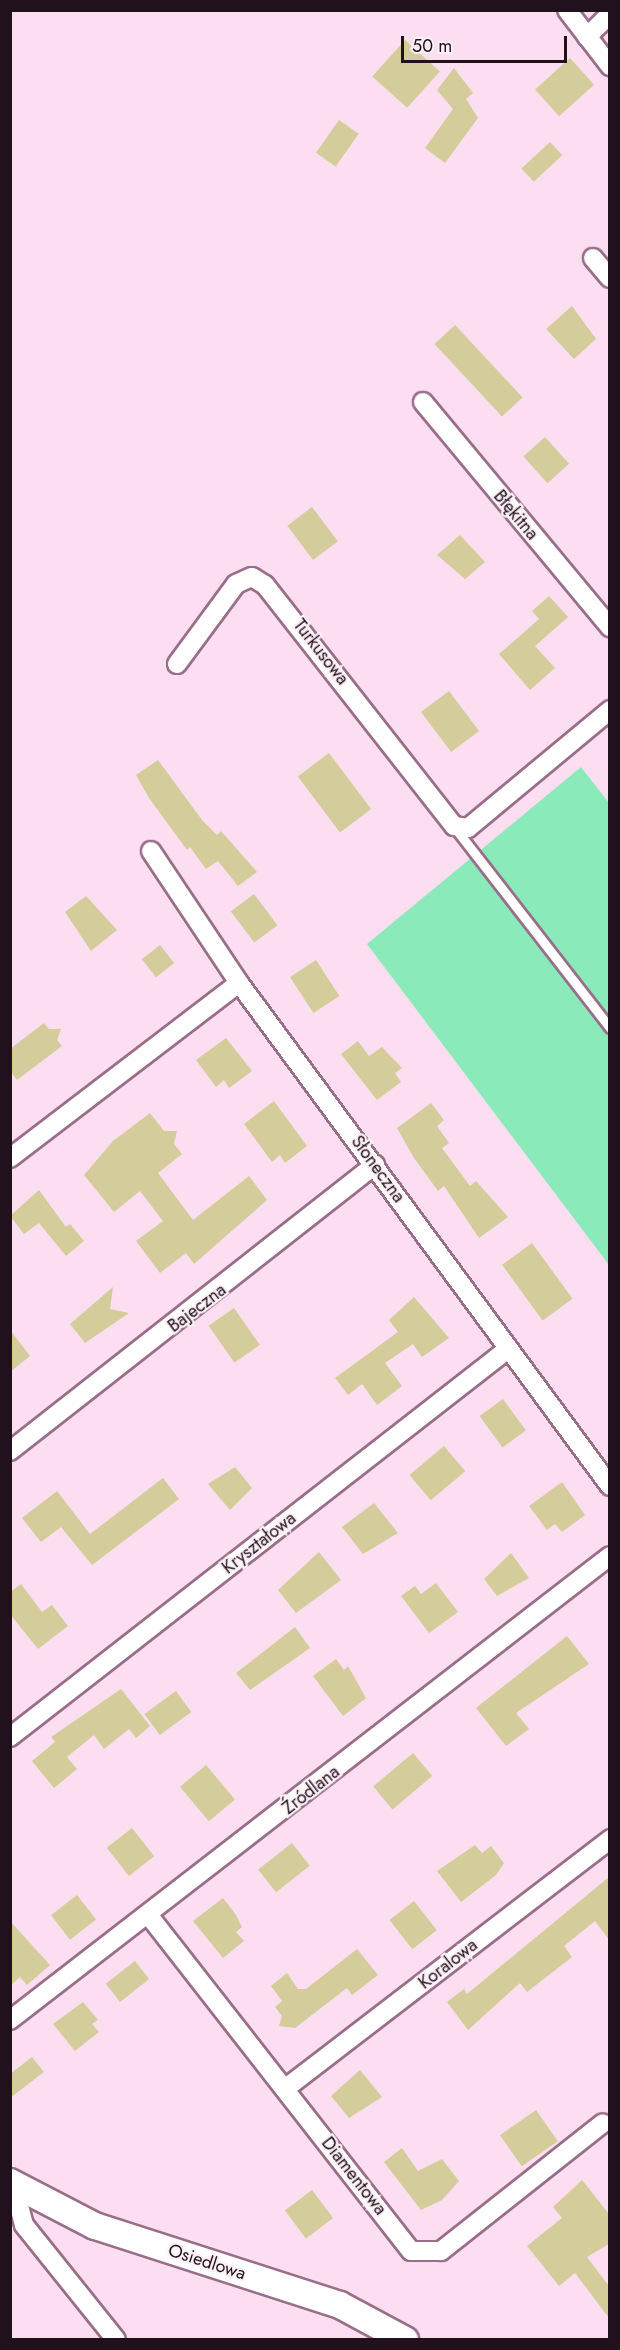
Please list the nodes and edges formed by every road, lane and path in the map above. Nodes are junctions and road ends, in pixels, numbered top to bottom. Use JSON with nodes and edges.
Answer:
{"nodes":[{"id":1,"x":567,"y":10,"type":"edge"},
{"id":2,"x":609,"y":14,"type":"edge"},
{"id":3,"x":587,"y":37,"type":"junction"},
{"id":4,"x":609,"y":66,"type":"edge"},
{"id":5,"x":593,"y":258,"type":"dead end"},
{"id":6,"x":609,"y":278,"type":"edge"},
{"id":7,"x":423,"y":402,"type":"dead end"},
{"id":8,"x":609,"y":627,"type":"edge"},
{"id":9,"x":177,"y":664,"type":"dead end"},
{"id":10,"x":609,"y":710,"type":"edge"},
{"id":11,"x":454,"y":826,"type":"junction"},
{"id":12,"x":151,"y":850,"type":"dead end"},
{"id":13,"x":239,"y":983,"type":"junction"},
{"id":14,"x":609,"y":1028,"type":"edge"},
{"id":15,"x":10,"y":1158,"type":"edge"},
{"id":16,"x":375,"y":1165,"type":"junction"},
{"id":17,"x":508,"y":1349,"type":"junction"},
{"id":18,"x":12,"y":1446,"type":"edge"},
{"id":19,"x":609,"y":1486,"type":"edge"},
{"id":20,"x":609,"y":1556,"type":"edge"},
{"id":21,"x":10,"y":1737,"type":"edge"},
{"id":22,"x":609,"y":1839,"type":"edge"},
{"id":23,"x":150,"y":1917,"type":"junction"},
{"id":24,"x":10,"y":2020,"type":"edge"},
{"id":25,"x":286,"y":2088,"type":"junction"},
{"id":26,"x":603,"y":2123,"type":"dead end"},
{"id":27,"x":12,"y":2182,"type":"edge"},
{"id":28,"x":116,"y":2340,"type":"edge"},
{"id":29,"x":405,"y":2340,"type":"edge"}],
"edges":[{"from":1,"to":3,"type":"street"},
{"from":2,"to":3,"type":"street"},
{"from":3,"to":4,"type":"street"},
{"from":5,"to":6,"type":"street"},
{"from":7,"to":8,"type":"street","name":"Błękitna"},
{"from":9,"to":11,"type":"street","name":"Turkusowa"},
{"from":10,"to":11,"type":"street"},
{"from":11,"to":14,"type":"lane","name":"Turkusowa"},
{"from":12,"to":13,"type":"street","name":"Słoneczna"},
{"from":13,"to":15,"type":"street"},
{"from":13,"to":16,"type":"street","name":"Słoneczna"},
{"from":16,"to":17,"type":"street","name":"Słoneczna"},
{"from":16,"to":18,"type":"street","name":"Bajeczna"},
{"from":17,"to":19,"type":"street","name":"Słoneczna"},
{"from":17,"to":21,"type":"street","name":"Kryształowa"},
{"from":20,"to":23,"type":"street","name":"Źródlana"},
{"from":22,"to":25,"type":"street","name":"Koralowa"},
{"from":23,"to":24,"type":"street","name":"Źródlana"},
{"from":23,"to":25,"type":"street","name":"Diamentowa"},
{"from":25,"to":26,"type":"street","name":"Diamentowa"},
{"from":27,"to":28,"type":"street"},
{"from":27,"to":29,"type":"street","name":"Osiedlowa"}]}
